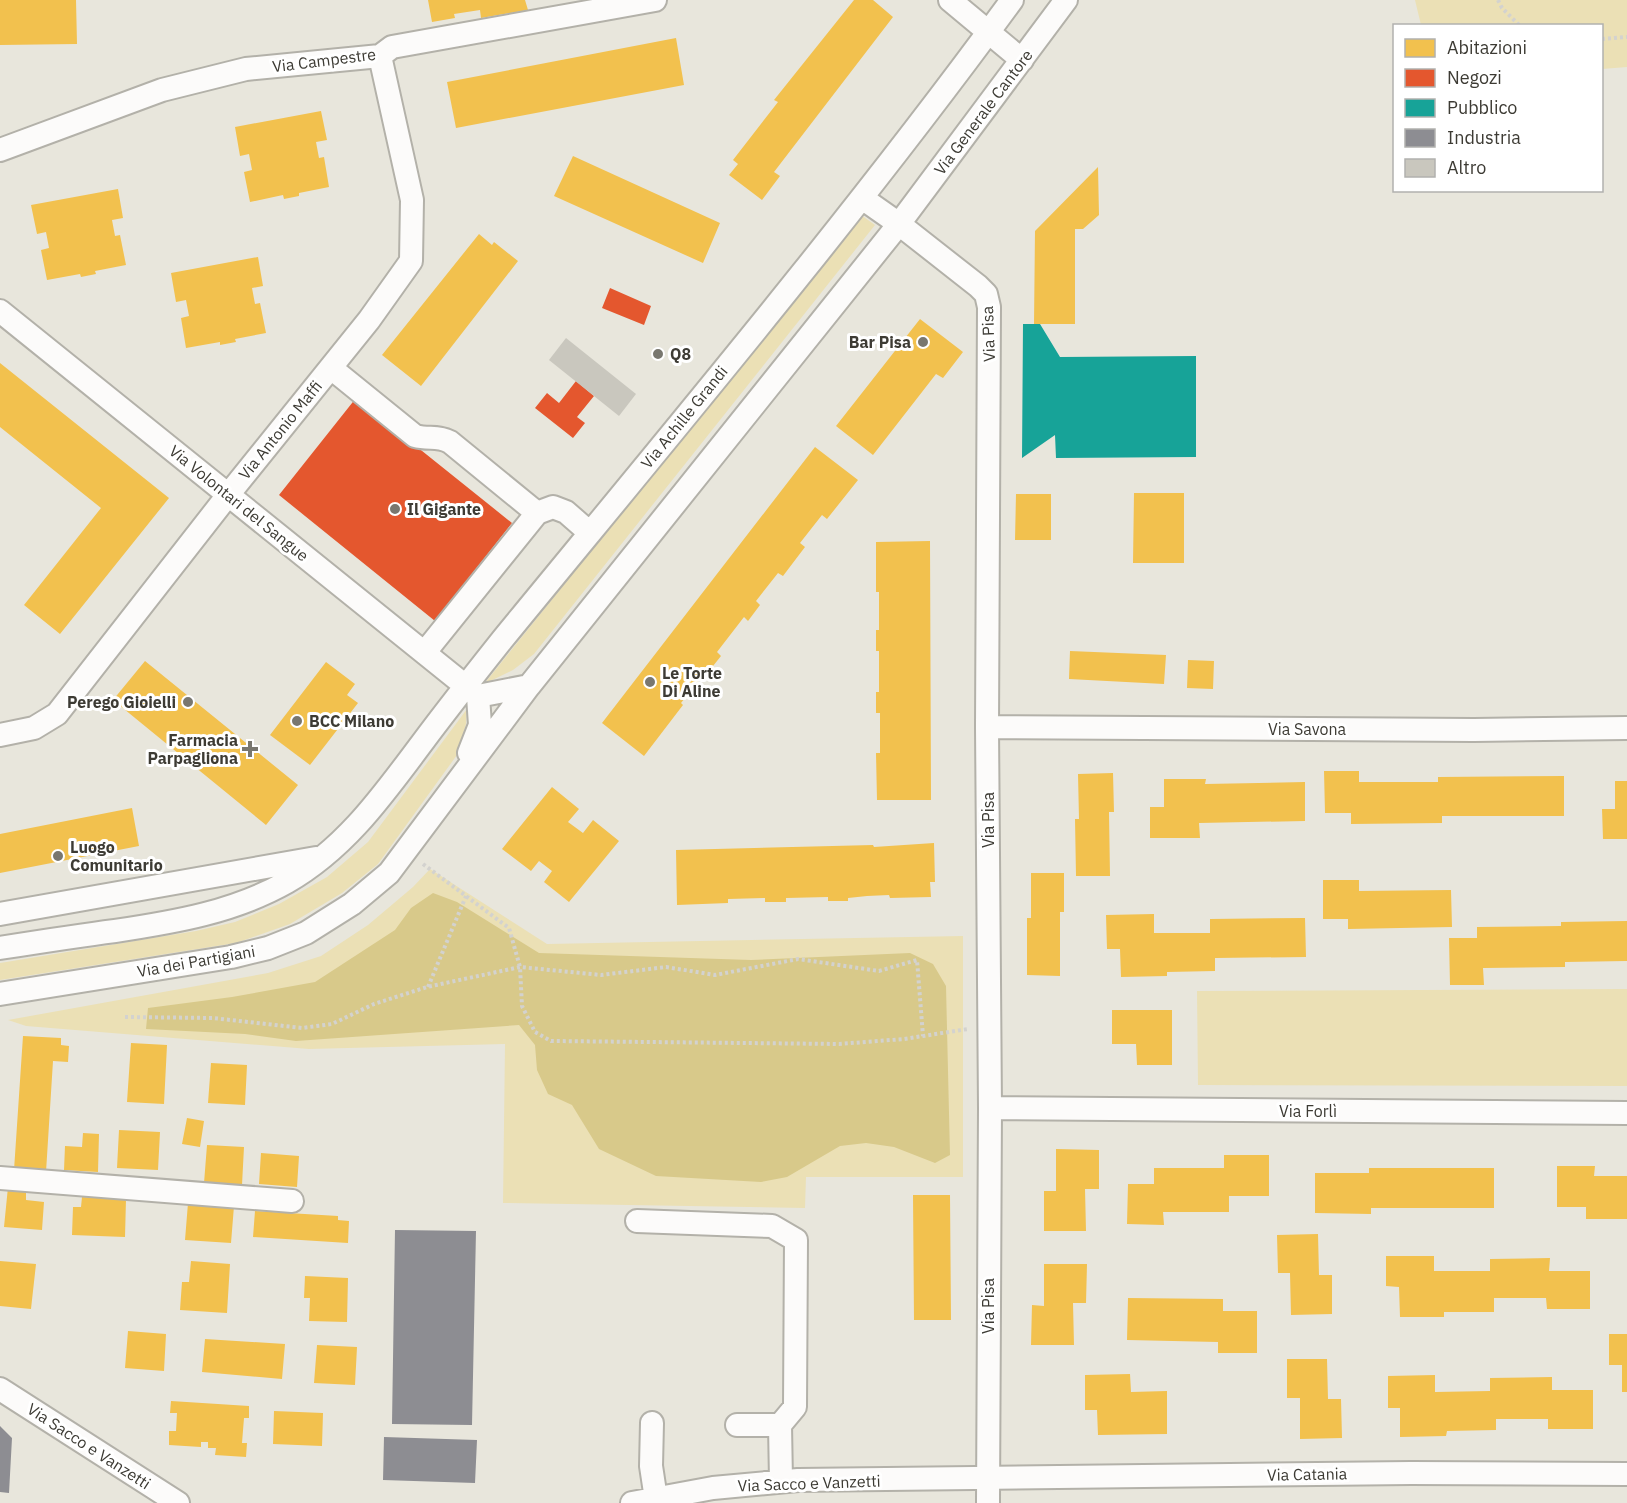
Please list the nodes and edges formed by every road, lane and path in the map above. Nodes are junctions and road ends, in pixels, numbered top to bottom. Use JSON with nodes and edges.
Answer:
{"nodes":[{"id":1,"x":655,"y":0,"type":"edge"},
{"id":2,"x":950,"y":0,"type":"edge"},
{"id":3,"x":1012,"y":0,"type":"edge"},
{"id":4,"x":1066,"y":0,"type":"edge"},
{"id":5,"x":1498,"y":0,"type":"edge"},
{"id":6,"x":1518,"y":24,"type":"edge"},
{"id":7,"x":988,"y":33,"type":"junction"},
{"id":8,"x":1627,"y":37,"type":"edge"},
{"id":9,"x":1603,"y":39,"type":"edge"},
{"id":10,"x":380,"y":56,"type":"junction"},
{"id":11,"x":1022,"y":60,"type":"junction"},
{"id":12,"x":0,"y":150,"type":"edge"},
{"id":13,"x":862,"y":198,"type":"junction"},
{"id":14,"x":899,"y":224,"type":"junction"},
{"id":15,"x":0,"y":311,"type":"edge"},
{"id":16,"x":331,"y":368,"type":"junction"},
{"id":17,"x":228,"y":495,"type":"junction"},
{"id":18,"x":537,"y":513,"type":"junction"},
{"id":19,"x":590,"y":533,"type":"junction"},
{"id":20,"x":425,"y":652,"type":"junction"},
{"id":21,"x":529,"y":686,"type":"junction"},
{"id":22,"x":472,"y":691,"type":"junction"},
{"id":23,"x":987,"y":727,"type":"junction"},
{"id":24,"x":1627,"y":728,"type":"edge"},
{"id":25,"x":0,"y":735,"type":"edge"},
{"id":26,"x":462,"y":776,"type":"junction"},
{"id":27,"x":406,"y":851,"type":"junction"},
{"id":28,"x":326,"y":856,"type":"junction"},
{"id":29,"x":466,"y":896,"type":"junction"},
{"id":30,"x":0,"y":914,"type":"edge"},
{"id":31,"x":0,"y":948,"type":"edge"},
{"id":32,"x":520,"y":967,"type":"junction"},
{"id":33,"x":428,"y":987,"type":"junction"},
{"id":34,"x":0,"y":994,"type":"edge"},
{"id":35,"x":125,"y":1017,"type":"dead end"},
{"id":36,"x":989,"y":1026,"type":"junction"},
{"id":37,"x":923,"y":1036,"type":"junction"},
{"id":38,"x":990,"y":1108,"type":"junction"},
{"id":39,"x":1627,"y":1113,"type":"edge"},
{"id":40,"x":0,"y":1178,"type":"edge"},
{"id":41,"x":292,"y":1201,"type":"dead end"},
{"id":42,"x":637,"y":1221,"type":"dead end"},
{"id":43,"x":0,"y":1389,"type":"edge"},
{"id":44,"x":652,"y":1423,"type":"dead end"},
{"id":45,"x":737,"y":1425,"type":"dead end"},
{"id":46,"x":780,"y":1425,"type":"junction"},
{"id":47,"x":1627,"y":1474,"type":"edge"},
{"id":48,"x":987,"y":1479,"type":"junction"},
{"id":49,"x":781,"y":1481,"type":"junction"},
{"id":50,"x":656,"y":1499,"type":"junction"},
{"id":51,"x":178,"y":1503,"type":"edge"},
{"id":52,"x":632,"y":1503,"type":"edge"},
{"id":53,"x":988,"y":1503,"type":"edge"}],
"edges":[{"from":1,"to":10,"type":"street","name":"Via Campestre"},
{"from":2,"to":7,"type":"street"},
{"from":3,"to":7,"type":"street"},
{"from":4,"to":11,"type":"street","name":"Via Generale Cantore"},
{"from":5,"to":6,"type":"path"},
{"from":7,"to":11,"type":"street"},
{"from":7,"to":13,"type":"street","name":"Via Achille Grandi"},
{"from":8,"to":9,"type":"path"},
{"from":10,"to":12,"type":"street","name":"Via Campestre"},
{"from":10,"to":16,"type":"street","name":"Via Antonio Maffi"},
{"from":11,"to":14,"type":"street","name":"Via Generale Cantore"},
{"from":13,"to":14,"type":"street","name":"Via Pisa"},
{"from":13,"to":19,"type":"street","name":"Via Achille Grandi"},
{"from":14,"to":21,"type":"street"},
{"from":14,"to":23,"type":"street","name":"Via Pisa"},
{"from":15,"to":17,"type":"street","name":"Via Volontari del Sangue"},
{"from":16,"to":17,"type":"street","name":"Via Antonio Maffi"},
{"from":16,"to":18,"type":"street"},
{"from":17,"to":20,"type":"street","name":"Via Volontari del Sangue"},
{"from":17,"to":25,"type":"street","name":"Via Antonio Maffi"},
{"from":18,"to":19,"type":"street"},
{"from":18,"to":20,"type":"street"},
{"from":19,"to":22,"type":"street","name":"Via Achille Grandi"},
{"from":20,"to":22,"type":"street","name":"Via Volontari del Sangue"},
{"from":21,"to":22,"type":"street"},
{"from":21,"to":26,"type":"street","name":"Via dei Partigiani"},
{"from":22,"to":26,"type":"street"},
{"from":22,"to":28,"type":"street"},
{"from":23,"to":24,"type":"street","name":"Via Savona"},
{"from":23,"to":36,"type":"street","name":"Via Pisa"},
{"from":26,"to":27,"type":"street","name":"Via dei Partigiani"},
{"from":27,"to":29,"type":"path"},
{"from":27,"to":34,"type":"street","name":"Via dei Partigiani"},
{"from":28,"to":30,"type":"street"},
{"from":28,"to":31,"type":"street"},
{"from":29,"to":32,"type":"path"},
{"from":29,"to":33,"type":"path"},
{"from":32,"to":33,"type":"path"},
{"from":32,"to":37,"type":"path"},
{"from":32,"to":37,"type":"path"},
{"from":33,"to":35,"type":"path"},
{"from":36,"to":37,"type":"path"},
{"from":36,"to":38,"type":"street","name":"Via Pisa"},
{"from":38,"to":39,"type":"street","name":"Via Forlì"},
{"from":38,"to":48,"type":"street","name":"Via Pisa"},
{"from":40,"to":41,"type":"street"},
{"from":42,"to":46,"type":"street"},
{"from":43,"to":51,"type":"street","name":"Via Sacco e Vanzetti"},
{"from":44,"to":50,"type":"street"},
{"from":45,"to":46,"type":"street"},
{"from":46,"to":49,"type":"street"},
{"from":47,"to":48,"type":"street","name":"Via Catania"},
{"from":48,"to":49,"type":"street","name":"Via Sacco e Vanzetti"},
{"from":48,"to":53,"type":"street","name":"Via Pisa"},
{"from":49,"to":50,"type":"street","name":"Via Sacco e Vanzetti"},
{"from":50,"to":52,"type":"street","name":"Via Sacco e Vanzetti"}]}
